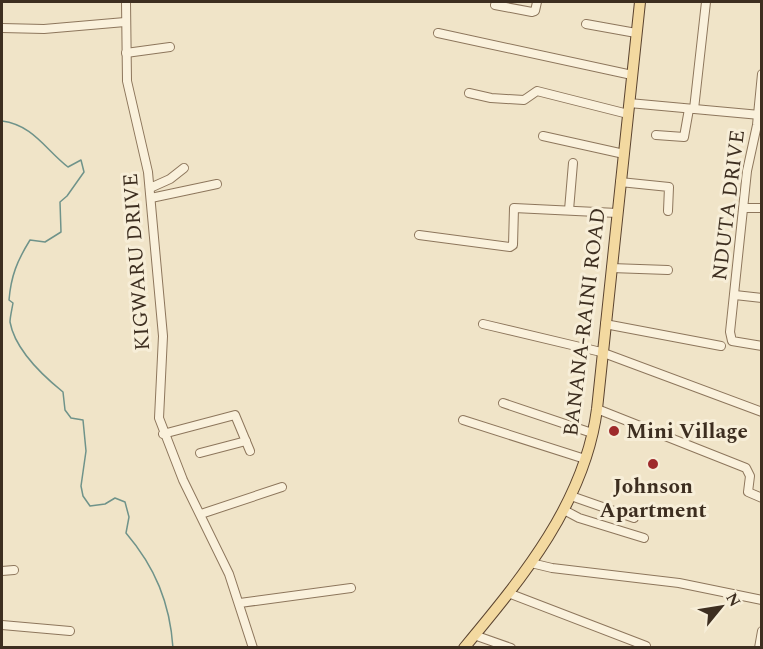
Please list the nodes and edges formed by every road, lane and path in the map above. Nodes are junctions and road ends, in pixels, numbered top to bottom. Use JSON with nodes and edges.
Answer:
{"nodes":[{"id":1,"x":126,"y":2,"type":"edge"},
{"id":2,"x":537,"y":2,"type":"edge"},
{"id":3,"x":640,"y":2,"type":"edge"},
{"id":4,"x":706,"y":2,"type":"edge"},
{"id":5,"x":495,"y":5,"type":"dead end"},
{"id":6,"x":125,"y":22,"type":"junction"},
{"id":7,"x":586,"y":24,"type":"dead end"},
{"id":8,"x":2,"y":28,"type":"edge"},
{"id":9,"x":438,"y":33,"type":"dead end"},
{"id":10,"x":636,"y":33,"type":"junction"},
{"id":11,"x":170,"y":47,"type":"dead end"},
{"id":12,"x":126,"y":54,"type":"junction"},
{"id":13,"x":632,"y":75,"type":"junction"},
{"id":14,"x":762,"y":75,"type":"edge"},
{"id":15,"x":469,"y":93,"type":"dead end"},
{"id":16,"x":628,"y":108,"type":"junction"},
{"id":17,"x":691,"y":109,"type":"junction"},
{"id":18,"x":759,"y":115,"type":"edge"},
{"id":19,"x":656,"y":135,"type":"dead end"},
{"id":20,"x":543,"y":136,"type":"dead end"},
{"id":21,"x":757,"y":143,"type":"edge"},
{"id":22,"x":624,"y":154,"type":"junction"},
{"id":23,"x":573,"y":163,"type":"dead end"},
{"id":24,"x":184,"y":168,"type":"dead end"},
{"id":25,"x":620,"y":182,"type":"junction"},
{"id":26,"x":217,"y":184,"type":"dead end"},
{"id":27,"x":150,"y":188,"type":"junction"},
{"id":28,"x":151,"y":198,"type":"junction"},
{"id":29,"x":744,"y":208,"type":"junction"},
{"id":30,"x":762,"y":208,"type":"edge"},
{"id":31,"x":569,"y":210,"type":"junction"},
{"id":32,"x":668,"y":211,"type":"dead end"},
{"id":33,"x":617,"y":213,"type":"junction"},
{"id":34,"x":420,"y":235,"type":"dead end"},
{"id":35,"x":611,"y":268,"type":"junction"},
{"id":36,"x":668,"y":270,"type":"dead end"},
{"id":37,"x":735,"y":295,"type":"junction"},
{"id":38,"x":762,"y":298,"type":"edge"},
{"id":39,"x":483,"y":324,"type":"dead end"},
{"id":40,"x":605,"y":324,"type":"junction"},
{"id":41,"x":721,"y":345,"type":"dead end"},
{"id":42,"x":762,"y":346,"type":"edge"},
{"id":43,"x":601,"y":352,"type":"junction"},
{"id":44,"x":503,"y":403,"type":"dead end"},
{"id":45,"x":597,"y":409,"type":"junction"},
{"id":46,"x":762,"y":412,"type":"edge"},
{"id":47,"x":463,"y":420,"type":"dead end"},
{"id":48,"x":592,"y":433,"type":"junction"},
{"id":49,"x":164,"y":434,"type":"junction"},
{"id":50,"x":246,"y":441,"type":"junction"},
{"id":51,"x":250,"y":451,"type":"dead end"},
{"id":52,"x":200,"y":453,"type":"dead end"},
{"id":53,"x":585,"y":459,"type":"junction"},
{"id":54,"x":282,"y":488,"type":"dead end"},
{"id":55,"x":571,"y":496,"type":"junction"},
{"id":56,"x":762,"y":498,"type":"edge"},
{"id":57,"x":564,"y":510,"type":"junction"},
{"id":58,"x":201,"y":514,"type":"junction"},
{"id":59,"x":634,"y":518,"type":"dead end"},
{"id":60,"x":644,"y":538,"type":"dead end"},
{"id":61,"x":531,"y":563,"type":"junction"},
{"id":62,"x":14,"y":570,"type":"dead end"},
{"id":63,"x":2,"y":571,"type":"edge"},
{"id":64,"x":351,"y":588,"type":"dead end"},
{"id":65,"x":508,"y":593,"type":"junction"},
{"id":66,"x":762,"y":600,"type":"edge"},
{"id":67,"x":240,"y":603,"type":"junction"},
{"id":68,"x":2,"y":625,"type":"edge"},
{"id":69,"x":70,"y":631,"type":"dead end"},
{"id":70,"x":762,"y":631,"type":"edge"},
{"id":71,"x":474,"y":635,"type":"junction"},
{"id":72,"x":646,"y":646,"type":"edge"},
{"id":73,"x":253,"y":648,"type":"edge"},
{"id":74,"x":464,"y":648,"type":"edge"},
{"id":75,"x":511,"y":648,"type":"edge"},
{"id":76,"x":759,"y":648,"type":"edge"}],
"edges":[{"from":1,"to":6,"type":"street","name":"KIGWARU DRIVE"},
{"from":2,"to":5,"type":"street"},
{"from":3,"to":10,"type":"main road","name":"BANANA-RAINI ROAD"},
{"from":4,"to":17,"type":"street"},
{"from":6,"to":8,"type":"street"},
{"from":6,"to":12,"type":"street","name":"KIGWARU DRIVE"},
{"from":7,"to":10,"type":"street"},
{"from":9,"to":13,"type":"street"},
{"from":10,"to":13,"type":"main road","name":"BANANA-RAINI ROAD"},
{"from":11,"to":12,"type":"street"},
{"from":12,"to":27,"type":"street","name":"KIGWARU DRIVE"},
{"from":13,"to":16,"type":"main road","name":"BANANA-RAINI ROAD"},
{"from":14,"to":18,"type":"street","name":"NDUTA DRIVE"},
{"from":15,"to":16,"type":"street"},
{"from":16,"to":17,"type":"street"},
{"from":16,"to":22,"type":"main road","name":"BANANA-RAINI ROAD"},
{"from":17,"to":18,"type":"street"},
{"from":17,"to":19,"type":"street"},
{"from":18,"to":21,"type":"street","name":"NDUTA DRIVE"},
{"from":20,"to":22,"type":"street"},
{"from":21,"to":29,"type":"street","name":"NDUTA DRIVE"},
{"from":22,"to":25,"type":"main road","name":"BANANA-RAINI ROAD"},
{"from":23,"to":31,"type":"street"},
{"from":24,"to":27,"type":"street"},
{"from":25,"to":32,"type":"street"},
{"from":25,"to":33,"type":"main road","name":"BANANA-RAINI ROAD"},
{"from":26,"to":28,"type":"street"},
{"from":27,"to":28,"type":"street","name":"KIGWARU DRIVE"},
{"from":28,"to":49,"type":"street","name":"KIGWARU DRIVE"},
{"from":29,"to":30,"type":"street"},
{"from":29,"to":37,"type":"street","name":"NDUTA DRIVE"},
{"from":31,"to":33,"type":"street"},
{"from":31,"to":34,"type":"street"},
{"from":33,"to":35,"type":"main road","name":"BANANA-RAINI ROAD"},
{"from":35,"to":36,"type":"street"},
{"from":35,"to":40,"type":"main road","name":"BANANA-RAINI ROAD"},
{"from":37,"to":38,"type":"street"},
{"from":37,"to":42,"type":"street","name":"NDUTA DRIVE"},
{"from":39,"to":43,"type":"street"},
{"from":40,"to":41,"type":"street"},
{"from":40,"to":43,"type":"main road","name":"BANANA-RAINI ROAD"},
{"from":43,"to":45,"type":"main road","name":"BANANA-RAINI ROAD"},
{"from":43,"to":46,"type":"street"},
{"from":44,"to":48,"type":"street"},
{"from":45,"to":48,"type":"main road","name":"BANANA-RAINI ROAD"},
{"from":45,"to":56,"type":"street"},
{"from":47,"to":53,"type":"street"},
{"from":48,"to":53,"type":"main road","name":"BANANA-RAINI ROAD"},
{"from":49,"to":50,"type":"street"},
{"from":49,"to":58,"type":"street","name":"KIGWARU DRIVE"},
{"from":50,"to":51,"type":"street"},
{"from":50,"to":52,"type":"street"},
{"from":53,"to":55,"type":"main road","name":"BANANA-RAINI ROAD"},
{"from":54,"to":58,"type":"street"},
{"from":55,"to":57,"type":"main road","name":"BANANA-RAINI ROAD"},
{"from":55,"to":59,"type":"street"},
{"from":57,"to":60,"type":"street"},
{"from":57,"to":61,"type":"main road","name":"BANANA-RAINI ROAD"},
{"from":58,"to":67,"type":"street","name":"KIGWARU DRIVE"},
{"from":61,"to":65,"type":"main road","name":"BANANA-RAINI ROAD"},
{"from":61,"to":66,"type":"street"},
{"from":62,"to":63,"type":"street"},
{"from":64,"to":67,"type":"street"},
{"from":65,"to":71,"type":"main road","name":"BANANA-RAINI ROAD"},
{"from":65,"to":72,"type":"street"},
{"from":67,"to":73,"type":"street","name":"KIGWARU DRIVE"},
{"from":68,"to":69,"type":"street"},
{"from":70,"to":76,"type":"street"},
{"from":71,"to":74,"type":"main road","name":"BANANA-RAINI ROAD"},
{"from":71,"to":75,"type":"street"}]}
